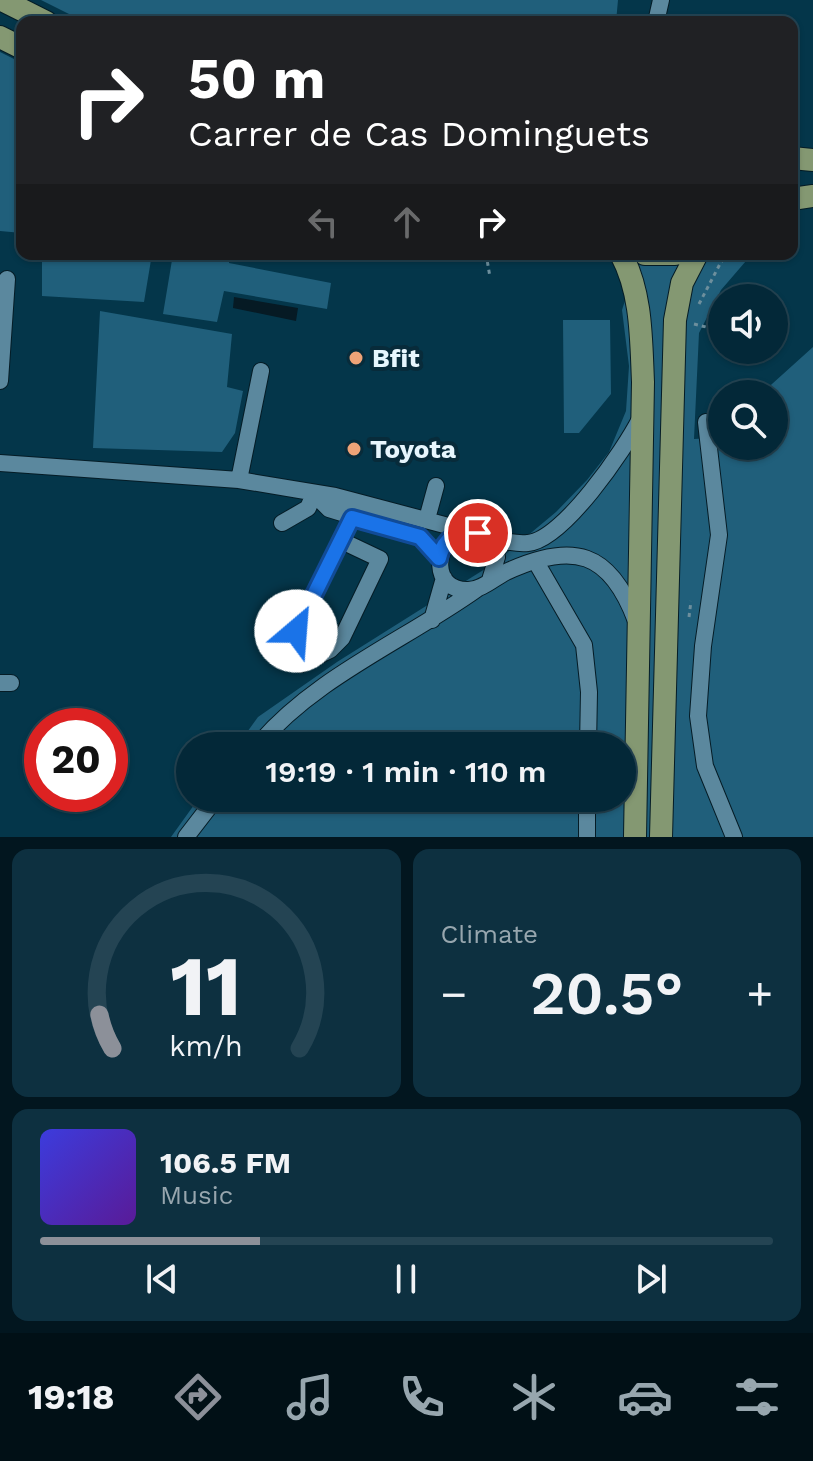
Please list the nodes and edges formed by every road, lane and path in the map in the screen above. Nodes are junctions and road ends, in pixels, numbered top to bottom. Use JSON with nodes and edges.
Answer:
{"nodes":[{"id":1,"x":2,"y":0,"type":"edge"},
{"id":2,"x":34,"y":16,"type":"edge"},
{"id":3,"x":487,"y":260,"type":"edge"},
{"id":4,"x":624,"y":260,"type":"edge"},
{"id":5,"x":694,"y":260,"type":"edge"},
{"id":6,"x":723,"y":260,"type":"edge"},
{"id":7,"x":490,"y":277,"type":"dead end"},
{"id":8,"x":7,"y":279,"type":"dead end"},
{"id":9,"x":696,"y":324,"type":"junction"},
{"id":10,"x":708,"y":327,"type":"edge"},
{"id":11,"x":694,"y":336,"type":"dead end"},
{"id":12,"x":261,"y":371,"type":"dead end"},
{"id":13,"x":0,"y":381,"type":"edge"},
{"id":14,"x":642,"y":414,"type":"junction"},
{"id":15,"x":706,"y":422,"type":"dead end"},
{"id":16,"x":0,"y":463,"type":"edge"},
{"id":17,"x":239,"y":480,"type":"junction"},
{"id":18,"x":436,"y":486,"type":"dead end"},
{"id":19,"x":314,"y":494,"type":"junction"},
{"id":20,"x":352,"y":518,"type":"junction"},
{"id":21,"x":427,"y":519,"type":"junction"},
{"id":22,"x":282,"y":523,"type":"dead end"},
{"id":23,"x":478,"y":534,"type":"junction"},
{"id":24,"x":342,"y":541,"type":"junction"},
{"id":25,"x":439,"y":558,"type":"junction"},
{"id":26,"x":536,"y":562,"type":"junction"},
{"id":27,"x":444,"y":578,"type":"junction"},
{"id":28,"x":484,"y":584,"type":"junction"},
{"id":29,"x":692,"y":597,"type":"dead end"},
{"id":30,"x":432,"y":620,"type":"junction"},
{"id":31,"x":689,"y":620,"type":"dead end"},
{"id":32,"x":638,"y":626,"type":"junction"},
{"id":33,"x":269,"y":732,"type":"edge"},
{"id":34,"x":588,"y":732,"type":"edge"},
{"id":35,"x":205,"y":812,"type":"edge"},
{"id":36,"x":587,"y":812,"type":"edge"},
{"id":37,"x":186,"y":837,"type":"edge"},
{"id":38,"x":587,"y":837,"type":"edge"},
{"id":39,"x":635,"y":837,"type":"edge"},
{"id":40,"x":661,"y":837,"type":"edge"},
{"id":41,"x":734,"y":837,"type":"edge"}],
"edges":[{"from":1,"to":2,"type":"main road"},
{"from":3,"to":7,"type":"path"},
{"from":4,"to":14,"type":"main road"},
{"from":5,"to":40,"type":"main road"},
{"from":6,"to":9,"type":"path"},
{"from":8,"to":13,"type":"street"},
{"from":9,"to":10,"type":"path"},
{"from":9,"to":11,"type":"path"},
{"from":12,"to":17,"type":"street"},
{"from":14,"to":23,"type":"street"},
{"from":14,"to":32,"type":"main road"},
{"from":15,"to":41,"type":"street"},
{"from":16,"to":17,"type":"street"},
{"from":17,"to":19,"type":"street"},
{"from":18,"to":21,"type":"street"},
{"from":19,"to":20,"type":"street"},
{"from":19,"to":21,"type":"street"},
{"from":19,"to":22,"type":"street"},
{"from":20,"to":24,"type":"street"},
{"from":20,"to":25,"type":"street"},
{"from":21,"to":23,"type":"street"},
{"from":23,"to":25,"type":"street"},
{"from":23,"to":28,"type":"street"},
{"from":24,"to":24,"type":"street"},
{"from":25,"to":27,"type":"street"},
{"from":26,"to":28,"type":"street"},
{"from":26,"to":32,"type":"street"},
{"from":26,"to":34,"type":"street"},
{"from":27,"to":28,"type":"street"},
{"from":27,"to":30,"type":"street"},
{"from":28,"to":30,"type":"street"},
{"from":29,"to":31,"type":"path"},
{"from":30,"to":33,"type":"street"},
{"from":32,"to":39,"type":"main road"},
{"from":35,"to":37,"type":"street"},
{"from":36,"to":38,"type":"street"}]}
